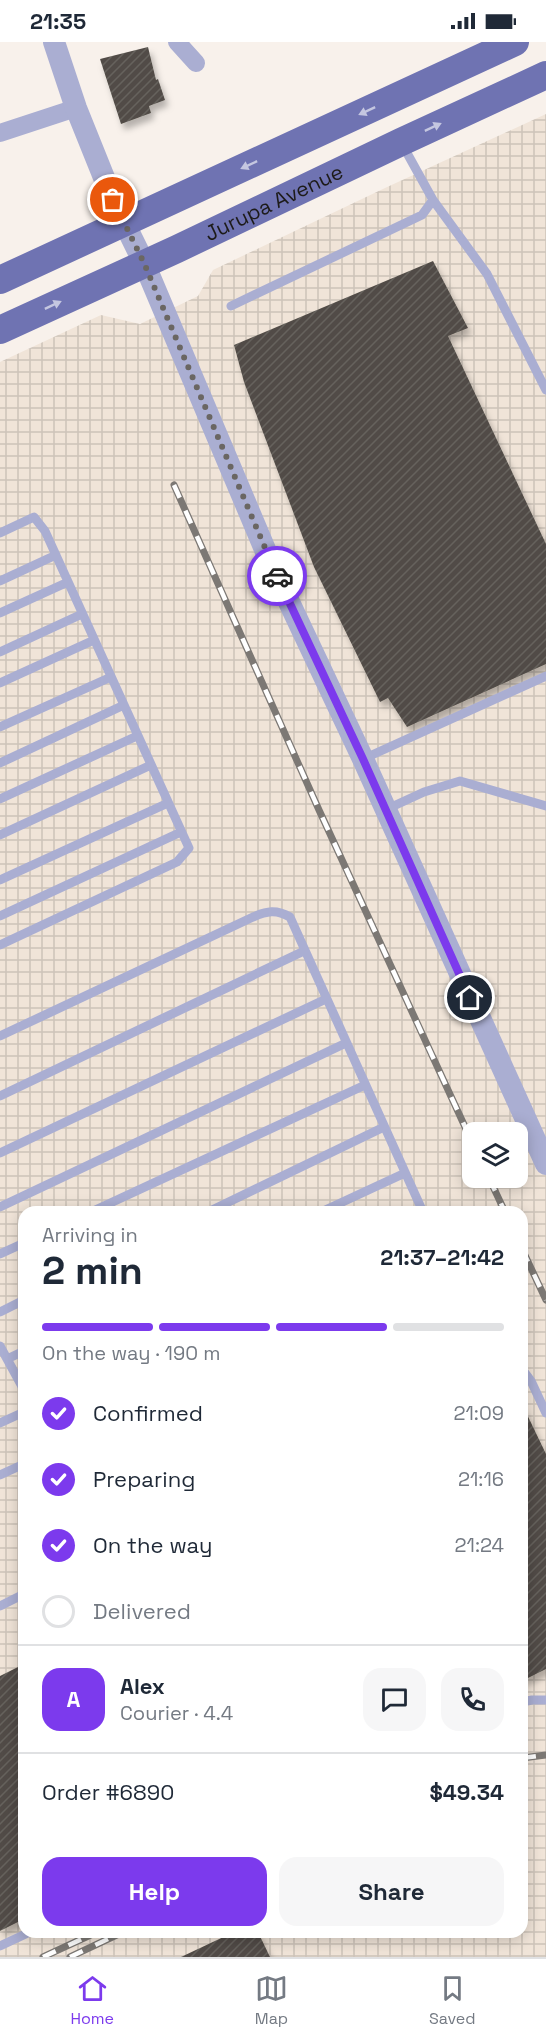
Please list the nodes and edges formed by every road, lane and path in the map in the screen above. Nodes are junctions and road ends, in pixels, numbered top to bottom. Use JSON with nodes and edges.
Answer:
{"nodes":[{"id":1,"x":54,"y":42,"type":"edge"},
{"id":2,"x":177,"y":42,"type":"edge"},
{"id":3,"x":515,"y":42,"type":"edge"},
{"id":4,"x":196,"y":63,"type":"dead end"},
{"id":5,"x":546,"y":75,"type":"edge"},
{"id":6,"x":76,"y":108,"type":"junction"},
{"id":7,"x":0,"y":133,"type":"edge"},
{"id":8,"x":401,"y":142,"type":"junction"},
{"id":9,"x":433,"y":200,"type":"junction"},
{"id":10,"x":125,"y":223,"type":"junction"},
{"id":11,"x":144,"y":263,"type":"junction"},
{"id":12,"x":0,"y":280,"type":"edge"},
{"id":13,"x":231,"y":306,"type":"dead end"},
{"id":14,"x":0,"y":330,"type":"edge"},
{"id":15,"x":546,"y":390,"type":"edge"},
{"id":16,"x":0,"y":533,"type":"edge"},
{"id":17,"x":56,"y":555,"type":"junction"},
{"id":18,"x":0,"y":581,"type":"edge"},
{"id":19,"x":68,"y":582,"type":"junction"},
{"id":20,"x":0,"y":613,"type":"edge"},
{"id":21,"x":82,"y":614,"type":"junction"},
{"id":22,"x":94,"y":640,"type":"junction"},
{"id":23,"x":0,"y":652,"type":"edge"},
{"id":24,"x":546,"y":676,"type":"edge"},
{"id":25,"x":111,"y":677,"type":"junction"},
{"id":26,"x":0,"y":683,"type":"edge"},
{"id":27,"x":124,"y":705,"type":"junction"},
{"id":28,"x":0,"y":727,"type":"edge"},
{"id":29,"x":137,"y":736,"type":"junction"},
{"id":30,"x":363,"y":759,"type":"junction"},
{"id":31,"x":0,"y":763,"type":"edge"},
{"id":32,"x":151,"y":765,"type":"junction"},
{"id":33,"x":0,"y":799,"type":"edge"},
{"id":34,"x":168,"y":802,"type":"junction"},
{"id":35,"x":546,"y":806,"type":"edge"},
{"id":36,"x":385,"y":810,"type":"junction"},
{"id":37,"x":181,"y":832,"type":"junction"},
{"id":38,"x":0,"y":835,"type":"edge"},
{"id":39,"x":0,"y":880,"type":"edge"},
{"id":40,"x":0,"y":916,"type":"edge"},
{"id":41,"x":0,"y":945,"type":"edge"},
{"id":42,"x":304,"y":951,"type":"junction"},
{"id":43,"x":326,"y":999,"type":"junction"},
{"id":44,"x":0,"y":1036,"type":"edge"},
{"id":45,"x":346,"y":1043,"type":"junction"},
{"id":46,"x":365,"y":1085,"type":"junction"},
{"id":47,"x":0,"y":1096,"type":"edge"},
{"id":48,"x":384,"y":1127,"type":"junction"},
{"id":49,"x":0,"y":1153,"type":"edge"},
{"id":50,"x":546,"y":1164,"type":"edge"},
{"id":51,"x":405,"y":1173,"type":"junction"},
{"id":52,"x":104,"y":1206,"type":"edge"},
{"id":53,"x":220,"y":1206,"type":"edge"},
{"id":54,"x":334,"y":1206,"type":"edge"},
{"id":55,"x":420,"y":1206,"type":"edge"},
{"id":56,"x":0,"y":1207,"type":"edge"},
{"id":57,"x":18,"y":1246,"type":"edge"},
{"id":58,"x":0,"y":1254,"type":"edge"},
{"id":59,"x":18,"y":1303,"type":"edge"},
{"id":60,"x":0,"y":1312,"type":"edge"},
{"id":61,"x":0,"y":1346,"type":"edge"},
{"id":62,"x":18,"y":1354,"type":"edge"},
{"id":63,"x":7,"y":1359,"type":"junction"},
{"id":64,"x":528,"y":1378,"type":"edge"},
{"id":65,"x":18,"y":1379,"type":"edge"},
{"id":66,"x":546,"y":1413,"type":"edge"},
{"id":67,"x":18,"y":1415,"type":"edge"},
{"id":68,"x":0,"y":1423,"type":"edge"},
{"id":69,"x":18,"y":1467,"type":"edge"},
{"id":70,"x":0,"y":1475,"type":"edge"},
{"id":71,"x":18,"y":1597,"type":"edge"},
{"id":72,"x":0,"y":1606,"type":"edge"},
{"id":73,"x":546,"y":1700,"type":"edge"},
{"id":74,"x":528,"y":1701,"type":"edge"},
{"id":75,"x":18,"y":1938,"type":"edge"},
{"id":76,"x":0,"y":1946,"type":"edge"}],
"edges":[{"from":1,"to":6,"type":"street"},
{"from":2,"to":4,"type":"street"},
{"from":3,"to":10,"type":"main road","name":"Jurupa Avenue","one_way":true},
{"from":8,"to":5,"type":"main road","name":"Jurupa Avenue","one_way":true},
{"from":6,"to":7,"type":"street"},
{"from":6,"to":10,"type":"street"},
{"from":8,"to":9,"type":"lane"},
{"from":8,"to":11,"type":"main road","name":"Jurupa Avenue"},
{"from":9,"to":13,"type":"lane"},
{"from":9,"to":15,"type":"lane"},
{"from":10,"to":11,"type":"street"},
{"from":10,"to":12,"type":"main road","name":"Jurupa Avenue"},
{"from":14,"to":11,"type":"main road","name":"Jurupa Avenue","one_way":true},
{"from":11,"to":30,"type":"street"},
{"from":16,"to":17,"type":"lane"},
{"from":17,"to":18,"type":"lane"},
{"from":17,"to":19,"type":"lane"},
{"from":19,"to":20,"type":"lane"},
{"from":19,"to":21,"type":"lane"},
{"from":21,"to":22,"type":"lane"},
{"from":21,"to":23,"type":"lane"},
{"from":22,"to":25,"type":"lane"},
{"from":22,"to":26,"type":"lane"},
{"from":24,"to":30,"type":"lane"},
{"from":25,"to":27,"type":"lane"},
{"from":25,"to":28,"type":"lane"},
{"from":27,"to":29,"type":"lane"},
{"from":27,"to":31,"type":"lane"},
{"from":29,"to":32,"type":"lane"},
{"from":29,"to":33,"type":"lane"},
{"from":30,"to":36,"type":"street"},
{"from":32,"to":34,"type":"lane"},
{"from":32,"to":38,"type":"lane"},
{"from":34,"to":37,"type":"lane"},
{"from":34,"to":39,"type":"lane"},
{"from":35,"to":36,"type":"lane"},
{"from":36,"to":50,"type":"street"},
{"from":37,"to":40,"type":"lane"},
{"from":37,"to":41,"type":"lane"},
{"from":42,"to":43,"type":"lane"},
{"from":42,"to":44,"type":"lane"},
{"from":42,"to":47,"type":"lane"},
{"from":43,"to":45,"type":"lane"},
{"from":43,"to":49,"type":"lane"},
{"from":45,"to":46,"type":"lane"},
{"from":45,"to":56,"type":"lane"},
{"from":46,"to":48,"type":"lane"},
{"from":46,"to":52,"type":"lane"},
{"from":48,"to":51,"type":"lane"},
{"from":48,"to":53,"type":"lane"},
{"from":51,"to":54,"type":"lane"},
{"from":51,"to":55,"type":"lane"},
{"from":57,"to":58,"type":"lane"},
{"from":59,"to":60,"type":"lane"},
{"from":61,"to":63,"type":"lane"},
{"from":62,"to":63,"type":"lane"},
{"from":63,"to":65,"type":"lane"},
{"from":64,"to":66,"type":"lane"},
{"from":67,"to":68,"type":"lane"},
{"from":69,"to":70,"type":"lane"},
{"from":71,"to":72,"type":"lane"},
{"from":73,"to":74,"type":"lane"},
{"from":75,"to":76,"type":"lane"}]}
